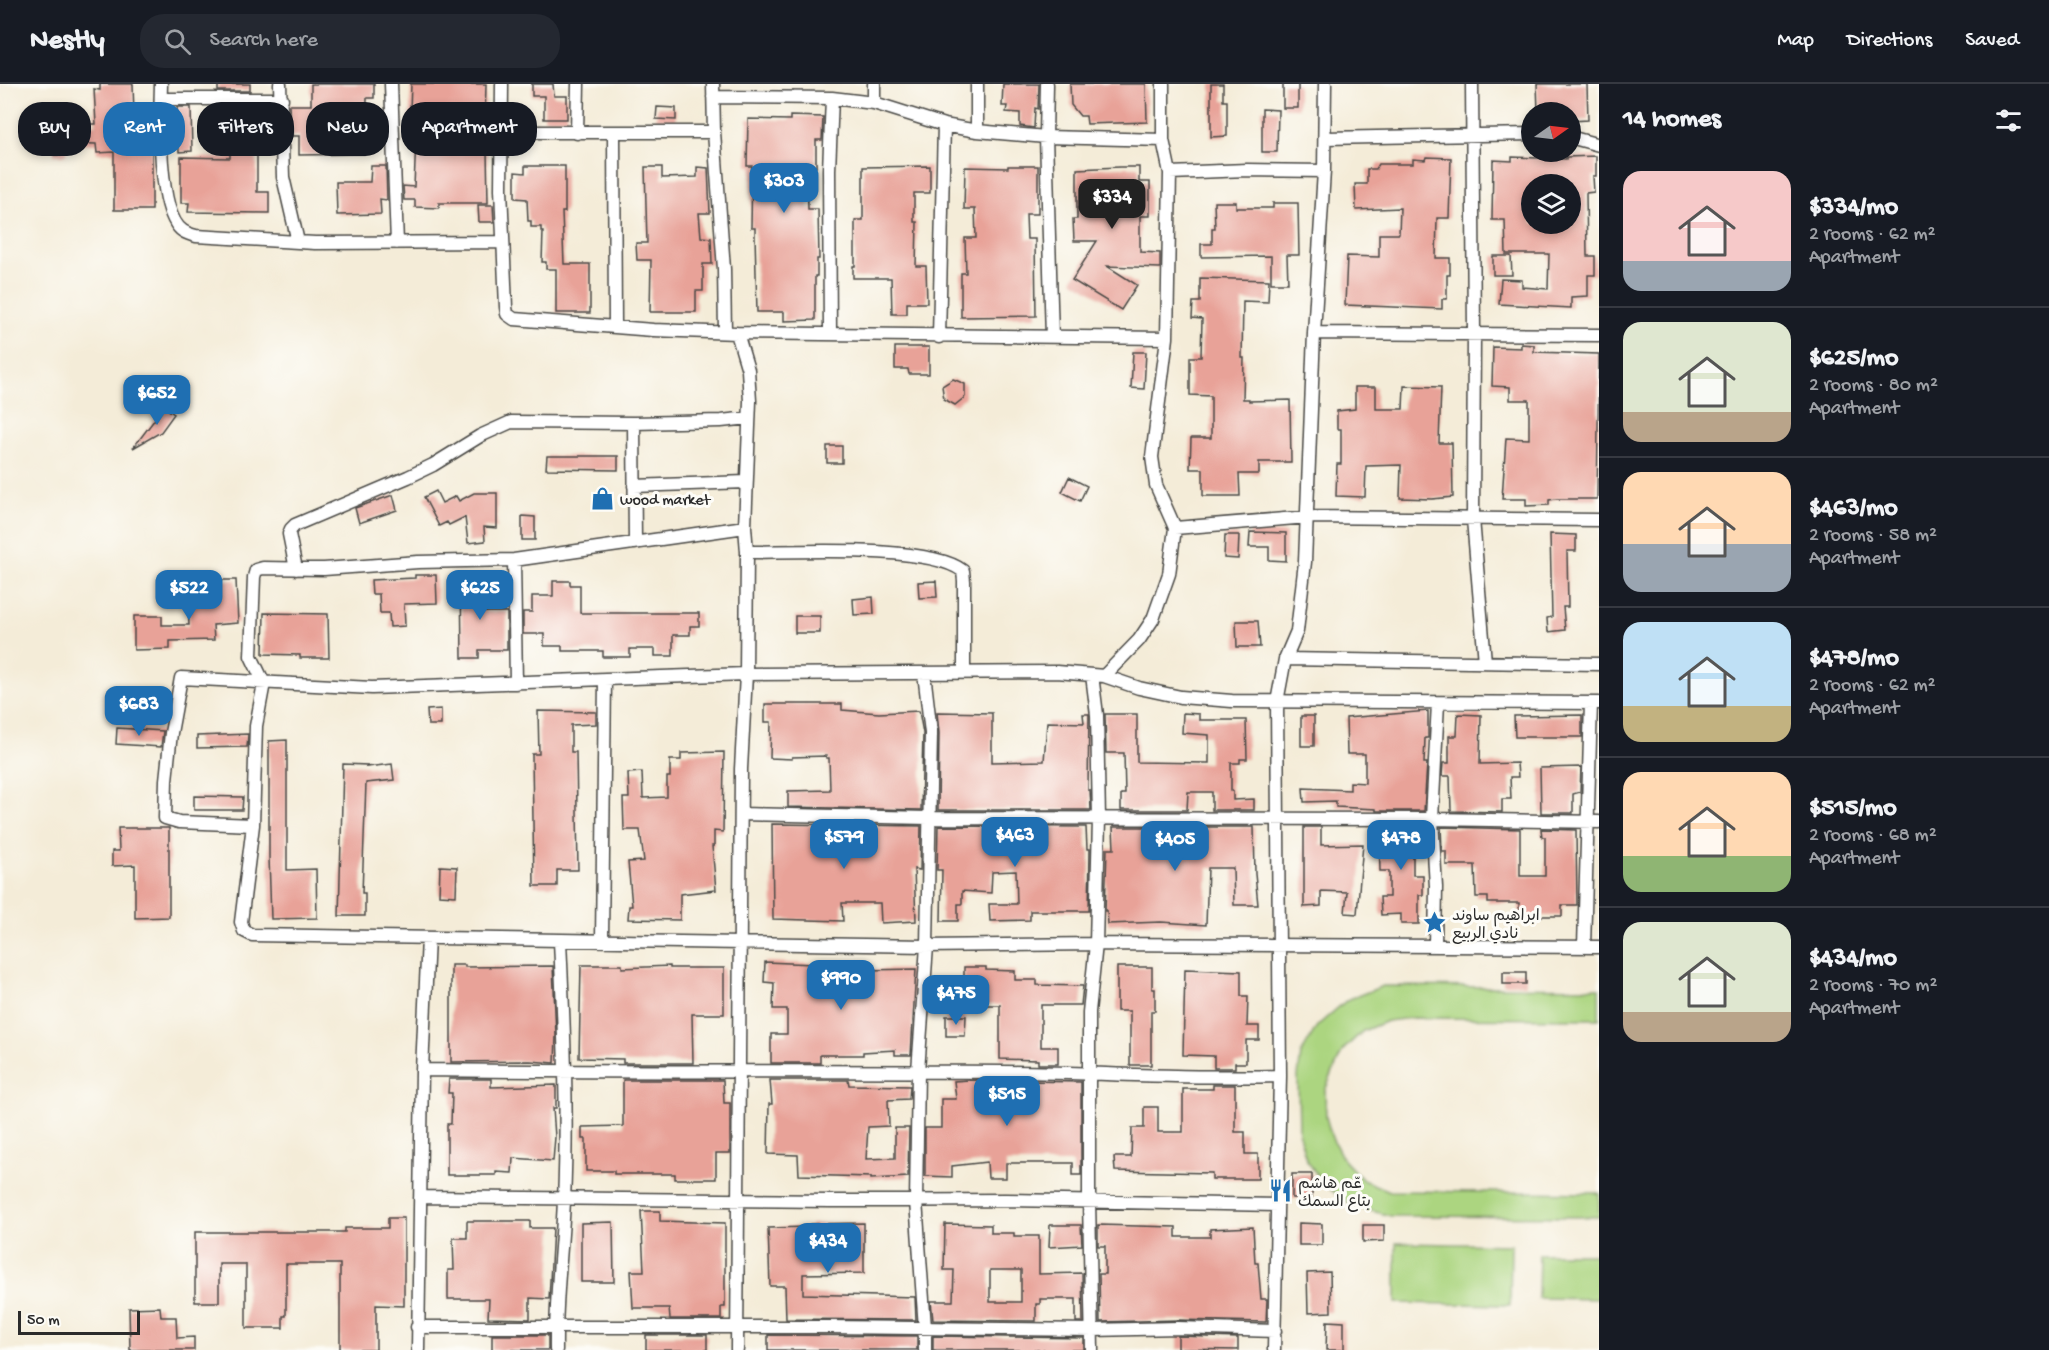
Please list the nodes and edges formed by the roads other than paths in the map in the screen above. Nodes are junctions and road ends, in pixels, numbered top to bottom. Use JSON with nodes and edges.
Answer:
{"nodes":[{"id":1,"x":161,"y":84,"type":"edge"},
{"id":2,"x":280,"y":84,"type":"edge"},
{"id":3,"x":391,"y":84,"type":"edge"},
{"id":4,"x":501,"y":84,"type":"edge"},
{"id":5,"x":578,"y":84,"type":"edge"},
{"id":6,"x":874,"y":84,"type":"edge"},
{"id":7,"x":977,"y":84,"type":"edge"},
{"id":8,"x":1047,"y":84,"type":"edge"},
{"id":9,"x":1163,"y":84,"type":"edge"},
{"id":10,"x":1325,"y":84,"type":"edge"},
{"id":11,"x":1472,"y":84,"type":"edge"},
{"id":12,"x":713,"y":90,"type":"edge"},
{"id":13,"x":832,"y":98,"type":"junction"},
{"id":14,"x":161,"y":99,"type":"junction"},
{"id":15,"x":282,"y":99,"type":"junction"},
{"id":16,"x":501,"y":102,"type":"edge"},
{"id":17,"x":874,"y":103,"type":"junction"},
{"id":18,"x":944,"y":125,"type":"junction"},
{"id":19,"x":977,"y":131,"type":"junction"},
{"id":20,"x":537,"y":132,"type":"edge"},
{"id":21,"x":714,"y":132,"type":"junction"},
{"id":22,"x":577,"y":133,"type":"junction"},
{"id":23,"x":614,"y":133,"type":"junction"},
{"id":24,"x":1474,"y":134,"type":"junction"},
{"id":25,"x":1521,"y":134,"type":"edge"},
{"id":26,"x":1046,"y":137,"type":"junction"},
{"id":27,"x":1325,"y":138,"type":"junction"},
{"id":28,"x":1163,"y":140,"type":"junction"},
{"id":29,"x":1581,"y":140,"type":"edge"},
{"id":30,"x":1599,"y":145,"type":"edge"},
{"id":31,"x":501,"y":156,"type":"edge"},
{"id":32,"x":1324,"y":171,"type":"junction"},
{"id":33,"x":1170,"y":172,"type":"junction"},
{"id":34,"x":298,"y":242,"type":"junction"},
{"id":35,"x":503,"y":242,"type":"junction"},
{"id":36,"x":397,"y":243,"type":"junction"},
{"id":37,"x":615,"y":327,"type":"junction"},
{"id":38,"x":731,"y":333,"type":"junction"},
{"id":39,"x":1314,"y":333,"type":"junction"},
{"id":40,"x":1474,"y":333,"type":"junction"},
{"id":41,"x":830,"y":334,"type":"junction"},
{"id":42,"x":1599,"y":335,"type":"edge"},
{"id":43,"x":939,"y":337,"type":"junction"},
{"id":44,"x":1052,"y":337,"type":"junction"},
{"id":45,"x":1167,"y":338,"type":"junction"},
{"id":46,"x":749,"y":418,"type":"junction"},
{"id":47,"x":634,"y":423,"type":"junction"},
{"id":48,"x":746,"y":482,"type":"junction"},
{"id":49,"x":634,"y":486,"type":"junction"},
{"id":50,"x":1308,"y":517,"type":"junction"},
{"id":51,"x":1473,"y":519,"type":"junction"},
{"id":52,"x":1599,"y":520,"type":"edge"},
{"id":53,"x":745,"y":527,"type":"junction"},
{"id":54,"x":1175,"y":528,"type":"junction"},
{"id":55,"x":635,"y":543,"type":"junction"},
{"id":56,"x":747,"y":552,"type":"junction"},
{"id":57,"x":514,"y":560,"type":"junction"},
{"id":58,"x":296,"y":569,"type":"junction"},
{"id":59,"x":1286,"y":659,"type":"junction"},
{"id":60,"x":1485,"y":662,"type":"junction"},
{"id":61,"x":1599,"y":664,"type":"edge"},
{"id":62,"x":964,"y":672,"type":"junction"},
{"id":63,"x":924,"y":673,"type":"junction"},
{"id":64,"x":746,"y":674,"type":"junction"},
{"id":65,"x":1098,"y":675,"type":"junction"},
{"id":66,"x":605,"y":679,"type":"junction"},
{"id":67,"x":264,"y":683,"type":"junction"},
{"id":68,"x":516,"y":683,"type":"junction"},
{"id":69,"x":1277,"y":702,"type":"junction"},
{"id":70,"x":1438,"y":703,"type":"junction"},
{"id":71,"x":1595,"y":703,"type":"edge"},
{"id":72,"x":741,"y":814,"type":"junction"},
{"id":73,"x":928,"y":818,"type":"junction"},
{"id":74,"x":1277,"y":818,"type":"junction"},
{"id":75,"x":1100,"y":819,"type":"junction"},
{"id":76,"x":1432,"y":819,"type":"junction"},
{"id":77,"x":1594,"y":822,"type":"edge"},
{"id":78,"x":253,"y":825,"type":"junction"},
{"id":79,"x":428,"y":938,"type":"junction"},
{"id":80,"x":602,"y":940,"type":"junction"},
{"id":81,"x":560,"y":941,"type":"junction"},
{"id":82,"x":741,"y":942,"type":"junction"},
{"id":83,"x":1096,"y":944,"type":"junction"},
{"id":84,"x":927,"y":946,"type":"junction"},
{"id":85,"x":1279,"y":946,"type":"junction"},
{"id":86,"x":1435,"y":946,"type":"junction"},
{"id":87,"x":1584,"y":947,"type":"junction"},
{"id":88,"x":1599,"y":947,"type":"edge"},
{"id":89,"x":422,"y":1070,"type":"junction"},
{"id":90,"x":739,"y":1070,"type":"junction"},
{"id":91,"x":566,"y":1071,"type":"junction"},
{"id":92,"x":918,"y":1071,"type":"junction"},
{"id":93,"x":1088,"y":1075,"type":"junction"},
{"id":94,"x":1280,"y":1076,"type":"junction"},
{"id":95,"x":420,"y":1197,"type":"junction"},
{"id":96,"x":565,"y":1200,"type":"junction"},
{"id":97,"x":740,"y":1200,"type":"junction"},
{"id":98,"x":1089,"y":1200,"type":"junction"},
{"id":99,"x":916,"y":1201,"type":"junction"},
{"id":100,"x":1277,"y":1205,"type":"junction"},
{"id":101,"x":556,"y":1326,"type":"junction"},
{"id":102,"x":417,"y":1327,"type":"junction"},
{"id":103,"x":738,"y":1328,"type":"junction"},
{"id":104,"x":925,"y":1328,"type":"junction"},
{"id":105,"x":1093,"y":1330,"type":"junction"},
{"id":106,"x":1275,"y":1331,"type":"junction"},
{"id":107,"x":418,"y":1350,"type":"edge"},
{"id":108,"x":556,"y":1350,"type":"edge"},
{"id":109,"x":737,"y":1350,"type":"edge"},
{"id":110,"x":925,"y":1350,"type":"edge"},
{"id":111,"x":1092,"y":1350,"type":"edge"},
{"id":112,"x":1274,"y":1350,"type":"edge"}],
"edges":[{"from":1,"to":14,"type":"street"},
{"from":2,"to":15,"type":"street"},
{"from":3,"to":36,"type":"street"},
{"from":4,"to":16,"type":"street"},
{"from":5,"to":22,"type":"street"},
{"from":6,"to":17,"type":"street"},
{"from":7,"to":19,"type":"street"},
{"from":8,"to":26,"type":"street"},
{"from":9,"to":28,"type":"street"},
{"from":10,"to":27,"type":"street"},
{"from":11,"to":24,"type":"street"},
{"from":12,"to":13,"type":"street"},
{"from":12,"to":21,"type":"street"},
{"from":13,"to":17,"type":"street"},
{"from":13,"to":41,"type":"street"},
{"from":14,"to":15,"type":"street"},
{"from":14,"to":34,"type":"street"},
{"from":15,"to":34,"type":"street"},
{"from":17,"to":18,"type":"street"},
{"from":18,"to":19,"type":"street"},
{"from":18,"to":43,"type":"street"},
{"from":19,"to":26,"type":"street"},
{"from":20,"to":22,"type":"street"},
{"from":21,"to":23,"type":"street"},
{"from":21,"to":38,"type":"street"},
{"from":22,"to":23,"type":"street"},
{"from":23,"to":37,"type":"street"},
{"from":24,"to":25,"type":"street"},
{"from":24,"to":27,"type":"street"},
{"from":24,"to":40,"type":"street"},
{"from":26,"to":28,"type":"street"},
{"from":26,"to":44,"type":"street"},
{"from":27,"to":32,"type":"street"},
{"from":28,"to":33,"type":"street"},
{"from":29,"to":30,"type":"street"},
{"from":31,"to":35,"type":"street"},
{"from":32,"to":33,"type":"street"},
{"from":32,"to":39,"type":"street"},
{"from":33,"to":45,"type":"street"},
{"from":34,"to":36,"type":"street"},
{"from":35,"to":36,"type":"street"},
{"from":35,"to":37,"type":"street"},
{"from":37,"to":38,"type":"street"},
{"from":38,"to":41,"type":"street"},
{"from":38,"to":46,"type":"street"},
{"from":39,"to":40,"type":"street"},
{"from":39,"to":50,"type":"street"},
{"from":40,"to":42,"type":"street"},
{"from":40,"to":51,"type":"street"},
{"from":41,"to":43,"type":"street"},
{"from":43,"to":44,"type":"street"},
{"from":44,"to":45,"type":"street"},
{"from":45,"to":54,"type":"street"},
{"from":46,"to":47,"type":"street"},
{"from":46,"to":48,"type":"street"},
{"from":47,"to":49,"type":"street"},
{"from":47,"to":58,"type":"street"},
{"from":48,"to":49,"type":"street"},
{"from":48,"to":53,"type":"street"},
{"from":49,"to":55,"type":"street"},
{"from":50,"to":51,"type":"street"},
{"from":50,"to":54,"type":"street"},
{"from":50,"to":59,"type":"street"},
{"from":51,"to":52,"type":"street"},
{"from":51,"to":60,"type":"street"},
{"from":53,"to":55,"type":"street"},
{"from":53,"to":56,"type":"street"},
{"from":54,"to":65,"type":"street"},
{"from":55,"to":57,"type":"street"},
{"from":56,"to":62,"type":"street"},
{"from":56,"to":64,"type":"street"},
{"from":57,"to":58,"type":"street"},
{"from":57,"to":68,"type":"street"},
{"from":58,"to":67,"type":"street"},
{"from":59,"to":60,"type":"street"},
{"from":59,"to":69,"type":"street"},
{"from":60,"to":61,"type":"street"},
{"from":62,"to":63,"type":"street"},
{"from":62,"to":65,"type":"street"},
{"from":63,"to":64,"type":"street"},
{"from":63,"to":73,"type":"street"},
{"from":64,"to":66,"type":"street"},
{"from":64,"to":72,"type":"street"},
{"from":65,"to":69,"type":"street"},
{"from":65,"to":75,"type":"street"},
{"from":66,"to":68,"type":"street"},
{"from":66,"to":80,"type":"street"},
{"from":67,"to":68,"type":"street"},
{"from":67,"to":78,"type":"street"},
{"from":67,"to":78,"type":"street"},
{"from":69,"to":70,"type":"street"},
{"from":69,"to":74,"type":"street"},
{"from":70,"to":71,"type":"street"},
{"from":70,"to":76,"type":"street"},
{"from":71,"to":77,"type":"street"},
{"from":72,"to":73,"type":"street"},
{"from":72,"to":82,"type":"street"},
{"from":73,"to":75,"type":"street"},
{"from":73,"to":84,"type":"street"},
{"from":74,"to":75,"type":"street"},
{"from":74,"to":76,"type":"street"},
{"from":74,"to":85,"type":"street"},
{"from":75,"to":83,"type":"street"},
{"from":76,"to":77,"type":"street"},
{"from":76,"to":86,"type":"street"},
{"from":77,"to":87,"type":"street"},
{"from":78,"to":79,"type":"street"},
{"from":79,"to":81,"type":"street"},
{"from":79,"to":89,"type":"street"},
{"from":80,"to":81,"type":"street"},
{"from":80,"to":82,"type":"street"},
{"from":81,"to":91,"type":"street"},
{"from":82,"to":84,"type":"street"},
{"from":82,"to":90,"type":"street"},
{"from":83,"to":84,"type":"street"},
{"from":83,"to":85,"type":"street"},
{"from":83,"to":93,"type":"street"},
{"from":84,"to":92,"type":"street"},
{"from":85,"to":86,"type":"street"},
{"from":85,"to":94,"type":"street"},
{"from":86,"to":87,"type":"street"},
{"from":87,"to":88,"type":"street"},
{"from":89,"to":91,"type":"street"},
{"from":89,"to":95,"type":"street"},
{"from":90,"to":91,"type":"street"},
{"from":90,"to":92,"type":"street"},
{"from":90,"to":97,"type":"street"},
{"from":91,"to":96,"type":"street"},
{"from":92,"to":93,"type":"street"},
{"from":92,"to":99,"type":"street"},
{"from":93,"to":94,"type":"street"},
{"from":93,"to":98,"type":"street"},
{"from":94,"to":100,"type":"street"},
{"from":95,"to":96,"type":"street"},
{"from":95,"to":102,"type":"street"},
{"from":96,"to":97,"type":"street"},
{"from":96,"to":101,"type":"street"},
{"from":97,"to":99,"type":"street"},
{"from":97,"to":103,"type":"street"},
{"from":98,"to":99,"type":"street"},
{"from":98,"to":100,"type":"street"},
{"from":98,"to":105,"type":"street"},
{"from":99,"to":104,"type":"street"},
{"from":100,"to":106,"type":"street"},
{"from":101,"to":102,"type":"street"},
{"from":101,"to":103,"type":"street"},
{"from":101,"to":108,"type":"street"},
{"from":102,"to":107,"type":"street"},
{"from":103,"to":104,"type":"street"},
{"from":103,"to":109,"type":"street"},
{"from":104,"to":105,"type":"street"},
{"from":104,"to":110,"type":"street"},
{"from":105,"to":106,"type":"street"},
{"from":105,"to":111,"type":"street"},
{"from":106,"to":112,"type":"street"}]}
